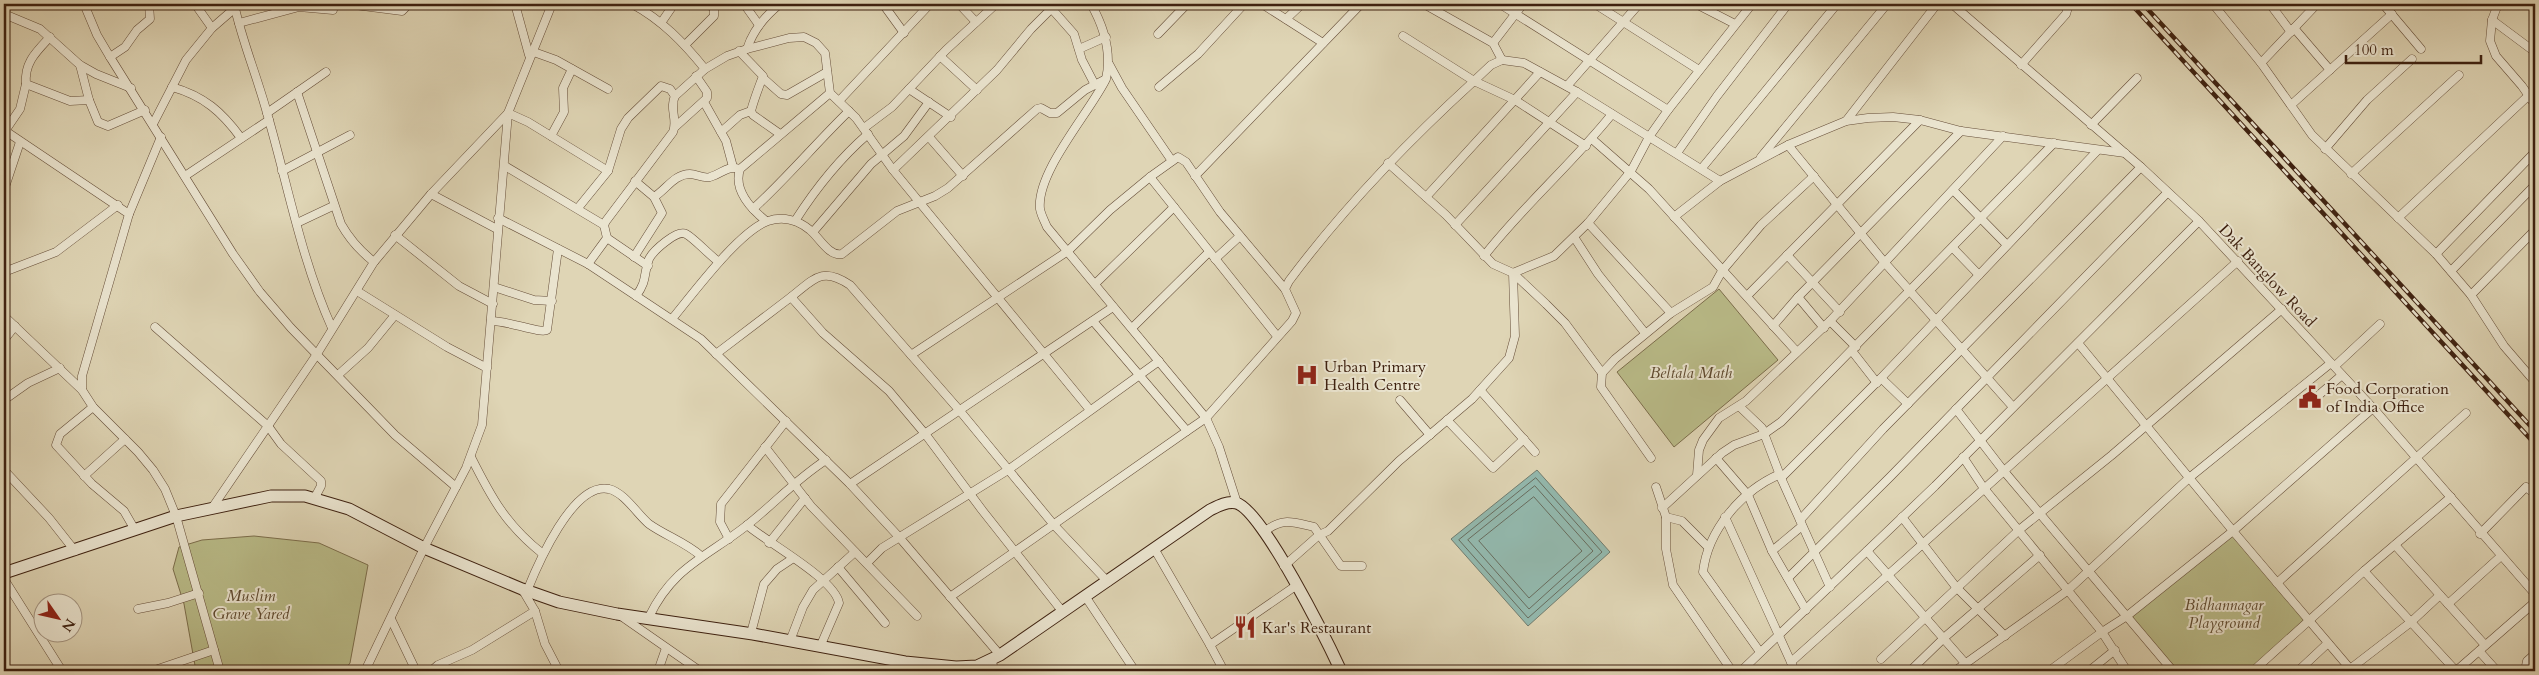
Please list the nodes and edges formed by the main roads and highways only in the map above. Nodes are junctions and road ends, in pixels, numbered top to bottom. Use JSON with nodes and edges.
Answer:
{"nodes":[{"id":1,"x":4,"y":573,"type":"edge"},
{"id":2,"x":995,"y":662,"type":"edge"},
{"id":3,"x":975,"y":669,"type":"edge"},
{"id":4,"x":1342,"y":671,"type":"edge"}],
"edges":[{"from":1,"to":3,"type":"main road"},
{"from":2,"to":3,"type":"main road"},
{"from":2,"to":4,"type":"main road"}]}
